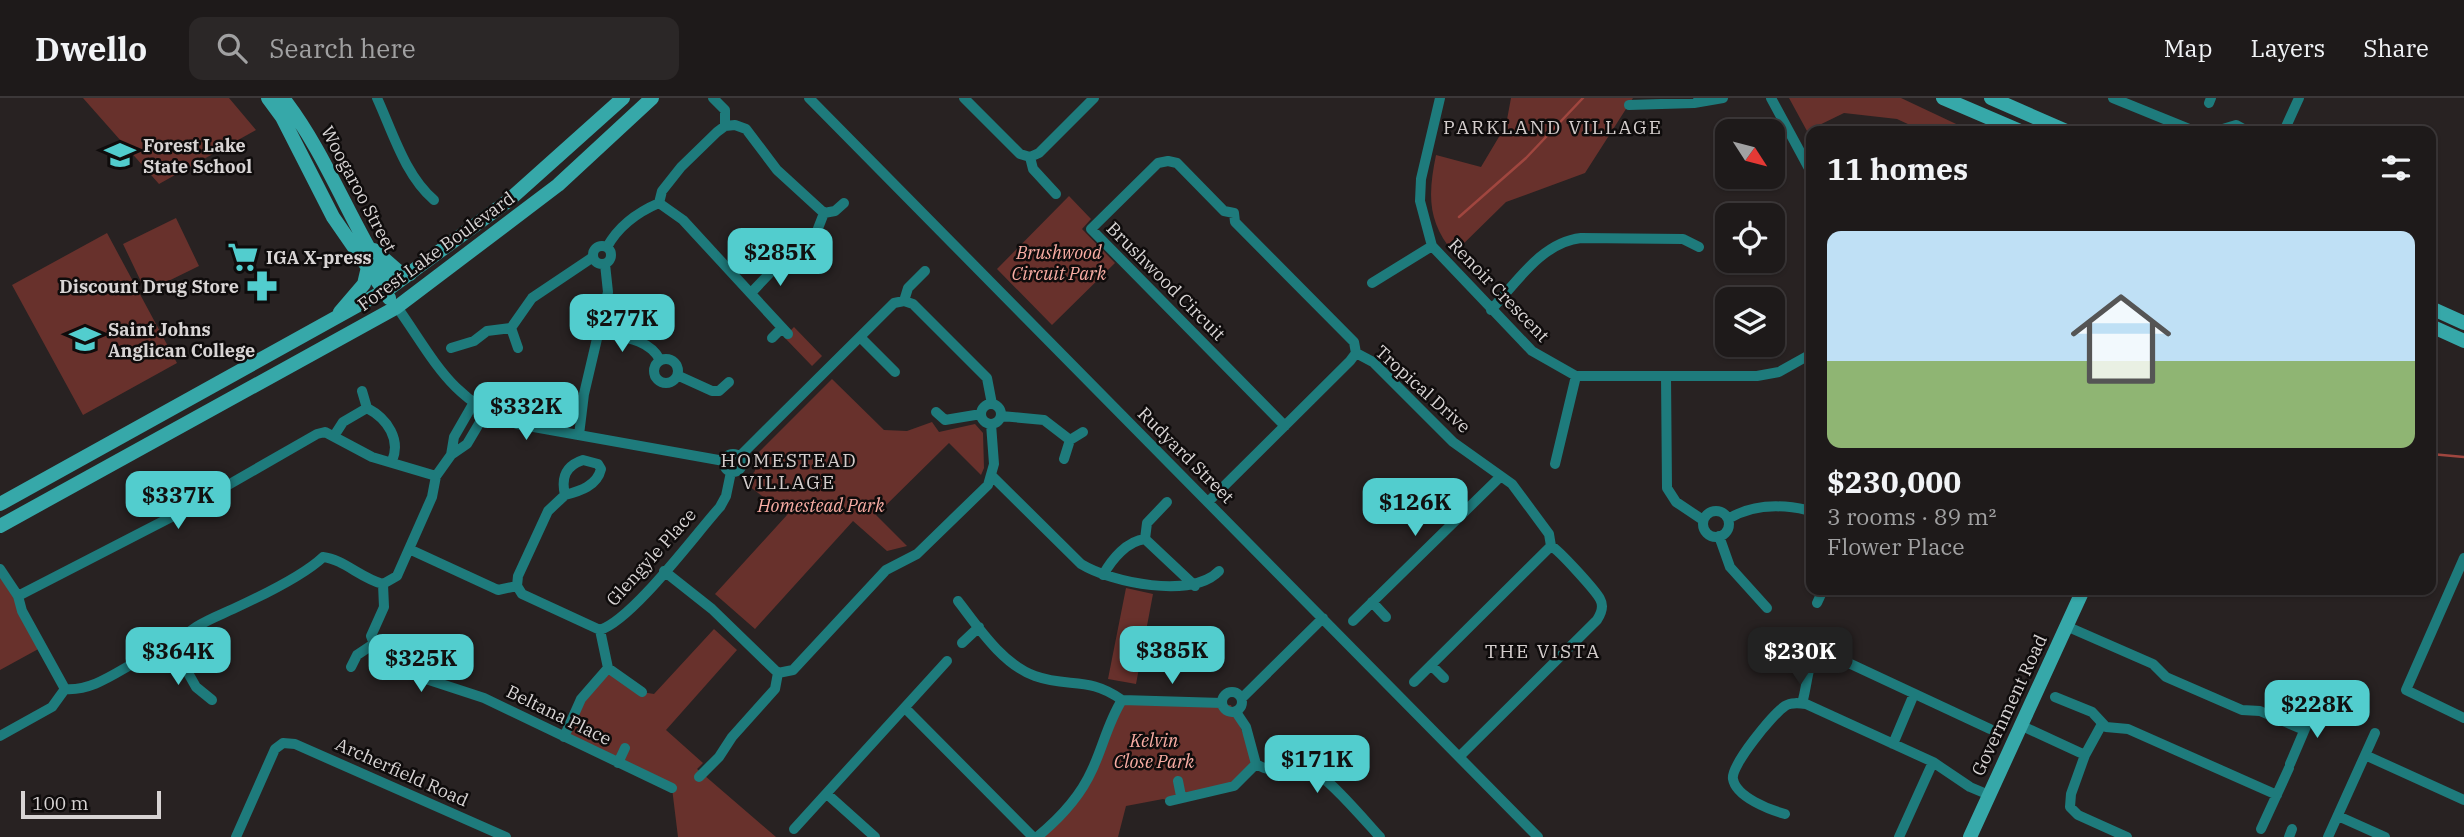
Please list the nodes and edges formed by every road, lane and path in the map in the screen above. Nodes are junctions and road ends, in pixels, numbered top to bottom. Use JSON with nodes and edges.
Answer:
{"nodes":[{"id":1,"x":268,"y":98,"type":"edge"},
{"id":2,"x":284,"y":98,"type":"edge"},
{"id":3,"x":377,"y":98,"type":"edge"},
{"id":4,"x":623,"y":98,"type":"edge"},
{"id":5,"x":652,"y":98,"type":"edge"},
{"id":6,"x":713,"y":98,"type":"edge"},
{"id":7,"x":964,"y":98,"type":"edge"},
{"id":8,"x":1094,"y":98,"type":"edge"},
{"id":9,"x":1440,"y":98,"type":"edge"},
{"id":10,"x":1723,"y":98,"type":"edge"},
{"id":11,"x":1771,"y":98,"type":"edge"},
{"id":12,"x":1943,"y":98,"type":"edge"},
{"id":13,"x":1990,"y":98,"type":"edge"},
{"id":14,"x":2113,"y":98,"type":"edge"},
{"id":15,"x":2299,"y":98,"type":"edge"},
{"id":16,"x":814,"y":100,"type":"edge"},
{"id":17,"x":1629,"y":105,"type":"dead end"},
{"id":18,"x":725,"y":126,"type":"junction"},
{"id":19,"x":2008,"y":126,"type":"edge"},
{"id":20,"x":2054,"y":126,"type":"edge"},
{"id":21,"x":2182,"y":126,"type":"edge"},
{"id":22,"x":2286,"y":126,"type":"edge"},
{"id":23,"x":1030,"y":157,"type":"junction"},
{"id":24,"x":1806,"y":164,"type":"edge"},
{"id":25,"x":1056,"y":194,"type":"dead end"},
{"id":26,"x":434,"y":200,"type":"dead end"},
{"id":27,"x":659,"y":203,"type":"junction"},
{"id":28,"x":844,"y":203,"type":"dead end"},
{"id":29,"x":824,"y":214,"type":"junction"},
{"id":30,"x":362,"y":240,"type":"junction"},
{"id":31,"x":1432,"y":246,"type":"junction"},
{"id":32,"x":607,"y":247,"type":"junction"},
{"id":33,"x":1699,"y":247,"type":"dead end"},
{"id":34,"x":593,"y":257,"type":"junction"},
{"id":35,"x":605,"y":264,"type":"junction"},
{"id":36,"x":368,"y":267,"type":"junction"},
{"id":37,"x":925,"y":271,"type":"dead end"},
{"id":38,"x":410,"y":274,"type":"junction"},
{"id":39,"x":1372,"y":283,"type":"dead end"},
{"id":40,"x":388,"y":289,"type":"junction"},
{"id":41,"x":751,"y":293,"type":"junction"},
{"id":42,"x":904,"y":301,"type":"junction"},
{"id":43,"x":397,"y":307,"type":"junction"},
{"id":44,"x":1491,"y":310,"type":"junction"},
{"id":45,"x":2436,"y":310,"type":"edge"},
{"id":46,"x":2464,"y":323,"type":"edge"},
{"id":47,"x":328,"y":325,"type":"junction"},
{"id":48,"x":511,"y":328,"type":"junction"},
{"id":49,"x":2436,"y":328,"type":"edge"},
{"id":50,"x":597,"y":331,"type":"junction"},
{"id":51,"x":860,"y":337,"type":"junction"},
{"id":52,"x":772,"y":338,"type":"dead end"},
{"id":53,"x":2464,"y":341,"type":"edge"},
{"id":54,"x":451,"y":348,"type":"dead end"},
{"id":55,"x":518,"y":348,"type":"dead end"},
{"id":56,"x":1356,"y":353,"type":"junction"},
{"id":57,"x":1806,"y":357,"type":"edge"},
{"id":58,"x":660,"y":360,"type":"junction"},
{"id":59,"x":895,"y":372,"type":"dead end"},
{"id":60,"x":679,"y":376,"type":"junction"},
{"id":61,"x":1576,"y":376,"type":"junction"},
{"id":62,"x":1666,"y":376,"type":"junction"},
{"id":63,"x":729,"y":382,"type":"dead end"},
{"id":64,"x":362,"y":391,"type":"dead end"},
{"id":65,"x":473,"y":404,"type":"junction"},
{"id":66,"x":992,"y":404,"type":"junction"},
{"id":67,"x":367,"y":408,"type":"junction"},
{"id":68,"x":486,"y":412,"type":"junction"},
{"id":69,"x":936,"y":412,"type":"dead end"},
{"id":70,"x":981,"y":414,"type":"junction"},
{"id":71,"x":1001,"y":416,"type":"junction"},
{"id":72,"x":991,"y":424,"type":"junction"},
{"id":73,"x":1285,"y":426,"type":"junction"},
{"id":74,"x":1083,"y":432,"type":"dead end"},
{"id":75,"x":579,"y":435,"type":"junction"},
{"id":76,"x":334,"y":436,"type":"junction"},
{"id":77,"x":1070,"y":440,"type":"junction"},
{"id":78,"x":451,"y":455,"type":"junction"},
{"id":79,"x":740,"y":456,"type":"junction"},
{"id":80,"x":1064,"y":459,"type":"dead end"},
{"id":81,"x":392,"y":461,"type":"junction"},
{"id":82,"x":724,"y":461,"type":"junction"},
{"id":83,"x":1555,"y":464,"type":"dead end"},
{"id":84,"x":731,"y":472,"type":"junction"},
{"id":85,"x":436,"y":476,"type":"junction"},
{"id":86,"x":993,"y":477,"type":"junction"},
{"id":87,"x":1499,"y":478,"type":"junction"},
{"id":88,"x":565,"y":495,"type":"dead end"},
{"id":89,"x":1167,"y":502,"type":"dead end"},
{"id":90,"x":1208,"y":502,"type":"junction"},
{"id":91,"x":0,"y":504,"type":"edge"},
{"id":92,"x":1806,"y":510,"type":"edge"},
{"id":93,"x":1728,"y":519,"type":"junction"},
{"id":94,"x":1703,"y":520,"type":"junction"},
{"id":95,"x":0,"y":526,"type":"edge"},
{"id":96,"x":1719,"y":537,"type":"junction"},
{"id":97,"x":1145,"y":539,"type":"junction"},
{"id":98,"x":1551,"y":546,"type":"junction"},
{"id":99,"x":409,"y":549,"type":"junction"},
{"id":100,"x":2464,"y":558,"type":"edge"},
{"id":101,"x":0,"y":569,"type":"edge"},
{"id":102,"x":664,"y":571,"type":"junction"},
{"id":103,"x":1219,"y":571,"type":"dead end"},
{"id":104,"x":1103,"y":575,"type":"junction"},
{"id":105,"x":383,"y":584,"type":"junction"},
{"id":106,"x":517,"y":586,"type":"junction"},
{"id":107,"x":1195,"y":586,"type":"junction"},
{"id":108,"x":1821,"y":595,"type":"edge"},
{"id":109,"x":2080,"y":595,"type":"edge"},
{"id":110,"x":18,"y":596,"type":"junction"},
{"id":111,"x":958,"y":601,"type":"dead end"},
{"id":112,"x":1372,"y":602,"type":"junction"},
{"id":113,"x":1817,"y":603,"type":"dead end"},
{"id":114,"x":1767,"y":608,"type":"dead end"},
{"id":115,"x":1386,"y":617,"type":"dead end"},
{"id":116,"x":1324,"y":618,"type":"junction"},
{"id":117,"x":1353,"y":621,"type":"dead end"},
{"id":118,"x":2066,"y":626,"type":"junction"},
{"id":119,"x":979,"y":627,"type":"junction"},
{"id":120,"x":600,"y":630,"type":"junction"},
{"id":121,"x":962,"y":643,"type":"dead end"},
{"id":122,"x":372,"y":645,"type":"junction"},
{"id":123,"x":174,"y":648,"type":"junction"},
{"id":124,"x":947,"y":661,"type":"dead end"},
{"id":125,"x":1431,"y":664,"type":"junction"},
{"id":126,"x":351,"y":667,"type":"dead end"},
{"id":127,"x":608,"y":668,"type":"junction"},
{"id":128,"x":778,"y":673,"type":"junction"},
{"id":129,"x":1444,"y":678,"type":"dead end"},
{"id":130,"x":1414,"y":681,"type":"dead end"},
{"id":131,"x":65,"y":689,"type":"junction"},
{"id":132,"x":642,"y":692,"type":"dead end"},
{"id":133,"x":1914,"y":694,"type":"junction"},
{"id":134,"x":2055,"y":696,"type":"dead end"},
{"id":135,"x":1242,"y":698,"type":"junction"},
{"id":136,"x":212,"y":700,"type":"dead end"},
{"id":137,"x":1122,"y":700,"type":"junction"},
{"id":138,"x":1222,"y":703,"type":"junction"},
{"id":139,"x":1802,"y":703,"type":"junction"},
{"id":140,"x":2316,"y":703,"type":"dead end"},
{"id":141,"x":905,"y":708,"type":"junction"},
{"id":142,"x":1236,"y":712,"type":"junction"},
{"id":143,"x":2464,"y":718,"type":"edge"},
{"id":144,"x":2102,"y":724,"type":"junction"},
{"id":145,"x":2021,"y":725,"type":"junction"},
{"id":146,"x":1990,"y":729,"type":"dead end"},
{"id":147,"x":2304,"y":730,"type":"junction"},
{"id":148,"x":2375,"y":733,"type":"dead end"},
{"id":149,"x":0,"y":736,"type":"edge"},
{"id":150,"x":564,"y":737,"type":"junction"},
{"id":151,"x":1893,"y":744,"type":"junction"},
{"id":152,"x":625,"y":748,"type":"dead end"},
{"id":153,"x":2085,"y":755,"type":"junction"},
{"id":154,"x":2365,"y":755,"type":"junction"},
{"id":155,"x":1460,"y":756,"type":"junction"},
{"id":156,"x":1933,"y":762,"type":"junction"},
{"id":157,"x":618,"y":763,"type":"junction"},
{"id":158,"x":1255,"y":764,"type":"junction"},
{"id":159,"x":699,"y":777,"type":"dead end"},
{"id":160,"x":1178,"y":781,"type":"dead end"},
{"id":161,"x":672,"y":789,"type":"dead end"},
{"id":162,"x":827,"y":794,"type":"junction"},
{"id":163,"x":1989,"y":795,"type":"junction"},
{"id":164,"x":2277,"y":795,"type":"junction"},
{"id":165,"x":2464,"y":800,"type":"edge"},
{"id":166,"x":1785,"y":814,"type":"dead end"},
{"id":167,"x":2338,"y":816,"type":"junction"},
{"id":168,"x":794,"y":829,"type":"dead end"},
{"id":169,"x":2262,"y":829,"type":"dead end"},
{"id":170,"x":479,"y":832,"type":"edge"},
{"id":171,"x":236,"y":837,"type":"edge"},
{"id":172,"x":506,"y":837,"type":"edge"},
{"id":173,"x":876,"y":837,"type":"edge"},
{"id":174,"x":1035,"y":837,"type":"edge"},
{"id":175,"x":1380,"y":837,"type":"edge"},
{"id":176,"x":1538,"y":837,"type":"edge"},
{"id":177,"x":1899,"y":837,"type":"edge"},
{"id":178,"x":1970,"y":837,"type":"edge"},
{"id":179,"x":2127,"y":837,"type":"edge"},
{"id":180,"x":2328,"y":837,"type":"edge"},
{"id":181,"x":2385,"y":837,"type":"edge"}],
"edges":[{"from":1,"to":36,"type":"main road","name":"Woogaroo Street"},
{"from":2,"to":30,"type":"main road","name":"Woogaroo Street"},
{"from":3,"to":26,"type":"street"},
{"from":4,"to":38,"type":"main road","name":"Forest Lake Boulevard"},
{"from":5,"to":43,"type":"main road","name":"Forest Lake Boulevard"},
{"from":6,"to":18,"type":"street"},
{"from":7,"to":23,"type":"street"},
{"from":8,"to":23,"type":"street"},
{"from":9,"to":31,"type":"street","name":"Renoir Crescent"},
{"from":10,"to":17,"type":"street"},
{"from":11,"to":24,"type":"street"},
{"from":12,"to":19,"type":"main road"},
{"from":13,"to":20,"type":"main road"},
{"from":14,"to":21,"type":"street"},
{"from":15,"to":22,"type":"street"},
{"from":16,"to":90,"type":"street","name":"Rudyard Street"},
{"from":18,"to":27,"type":"street"},
{"from":18,"to":29,"type":"street"},
{"from":23,"to":25,"type":"street"},
{"from":27,"to":32,"type":"street"},
{"from":27,"to":41,"type":"street"},
{"from":28,"to":29,"type":"street"},
{"from":29,"to":41,"type":"street"},
{"from":30,"to":38,"type":"main road"},
{"from":30,"to":40,"type":"main road","name":"Woogaroo Street"},
{"from":31,"to":39,"type":"street"},
{"from":31,"to":44,"type":"street","name":"Renoir Crescent"},
{"from":32,"to":34,"type":"street"},
{"from":32,"to":35,"type":"street"},
{"from":33,"to":44,"type":"street"},
{"from":34,"to":35,"type":"street"},
{"from":34,"to":48,"type":"street"},
{"from":35,"to":50,"type":"street"},
{"from":36,"to":40,"type":"main road","name":"Woogaroo Street"},
{"from":36,"to":47,"type":"main road"},
{"from":37,"to":42,"type":"street"},
{"from":38,"to":40,"type":"main road","name":"Forest Lake Boulevard"},
{"from":40,"to":43,"type":"main road","name":"Woogaroo Street"},
{"from":40,"to":47,"type":"main road","name":"Forest Lake Boulevard"},
{"from":41,"to":52,"type":"street"},
{"from":42,"to":51,"type":"street"},
{"from":42,"to":66,"type":"street"},
{"from":43,"to":65,"type":"street"},
{"from":43,"to":95,"type":"main road","name":"Forest Lake Boulevard"},
{"from":44,"to":61,"type":"street","name":"Renoir Crescent"},
{"from":45,"to":46,"type":"main road"},
{"from":47,"to":91,"type":"main road","name":"Forest Lake Boulevard"},
{"from":48,"to":54,"type":"street"},
{"from":48,"to":55,"type":"street"},
{"from":49,"to":53,"type":"main road"},
{"from":50,"to":58,"type":"street"},
{"from":50,"to":75,"type":"street"},
{"from":51,"to":59,"type":"street"},
{"from":51,"to":79,"type":"street"},
{"from":56,"to":73,"type":"street"},
{"from":56,"to":73,"type":"street","name":"Brushwood Circuit"},
{"from":56,"to":87,"type":"street","name":"Tropical Drive"},
{"from":57,"to":62,"type":"street","name":"Renoir Crescent"},
{"from":58,"to":60,"type":"street"},
{"from":58,"to":60,"type":"street"},
{"from":60,"to":63,"type":"street"},
{"from":61,"to":62,"type":"street","name":"Renoir Crescent"},
{"from":61,"to":83,"type":"street"},
{"from":62,"to":94,"type":"street"},
{"from":64,"to":67,"type":"street"},
{"from":65,"to":68,"type":"street"},
{"from":65,"to":78,"type":"street"},
{"from":66,"to":70,"type":"street"},
{"from":66,"to":71,"type":"street"},
{"from":67,"to":76,"type":"street"},
{"from":67,"to":81,"type":"street"},
{"from":68,"to":75,"type":"street"},
{"from":68,"to":78,"type":"street"},
{"from":69,"to":70,"type":"street"},
{"from":70,"to":72,"type":"street"},
{"from":71,"to":72,"type":"street"},
{"from":71,"to":77,"type":"street"},
{"from":72,"to":86,"type":"street"},
{"from":73,"to":90,"type":"street"},
{"from":74,"to":77,"type":"street"},
{"from":75,"to":82,"type":"street"},
{"from":76,"to":81,"type":"street"},
{"from":76,"to":110,"type":"street"},
{"from":77,"to":80,"type":"street"},
{"from":78,"to":85,"type":"street"},
{"from":79,"to":82,"type":"street"},
{"from":79,"to":84,"type":"street"},
{"from":81,"to":85,"type":"street"},
{"from":82,"to":84,"type":"street"},
{"from":84,"to":102,"type":"street","name":"Glengyle Place"},
{"from":85,"to":99,"type":"street"},
{"from":86,"to":104,"type":"street"},
{"from":86,"to":128,"type":"street"},
{"from":87,"to":98,"type":"street","name":"Tropical Drive"},
{"from":87,"to":112,"type":"street"},
{"from":88,"to":106,"type":"street"},
{"from":89,"to":97,"type":"street"},
{"from":90,"to":116,"type":"street","name":"Rudyard Street"},
{"from":92,"to":93,"type":"street"},
{"from":93,"to":94,"type":"street"},
{"from":93,"to":96,"type":"street"},
{"from":94,"to":96,"type":"street"},
{"from":96,"to":114,"type":"street"},
{"from":97,"to":104,"type":"street"},
{"from":97,"to":107,"type":"street"},
{"from":98,"to":125,"type":"street"},
{"from":98,"to":155,"type":"street","name":"Tropical Drive"},
{"from":99,"to":105,"type":"street"},
{"from":99,"to":106,"type":"street"},
{"from":100,"to":143,"type":"street"},
{"from":101,"to":110,"type":"street"},
{"from":102,"to":120,"type":"street","name":"Glengyle Place"},
{"from":102,"to":128,"type":"street"},
{"from":103,"to":107,"type":"street"},
{"from":104,"to":107,"type":"street"},
{"from":105,"to":122,"type":"street"},
{"from":105,"to":123,"type":"street"},
{"from":106,"to":120,"type":"street"},
{"from":108,"to":113,"type":"street"},
{"from":109,"to":118,"type":"main road","name":"Government Road"},
{"from":110,"to":131,"type":"street"},
{"from":111,"to":119,"type":"street"},
{"from":112,"to":115,"type":"street"},
{"from":112,"to":117,"type":"street"},
{"from":116,"to":135,"type":"street"},
{"from":116,"to":155,"type":"street","name":"Rudyard Street"},
{"from":118,"to":145,"type":"main road","name":"Government Road"},
{"from":118,"to":147,"type":"street"},
{"from":119,"to":121,"type":"street"},
{"from":119,"to":137,"type":"street"},
{"from":120,"to":127,"type":"street"},
{"from":122,"to":126,"type":"street"},
{"from":122,"to":150,"type":"street","name":"Beltana Place"},
{"from":123,"to":131,"type":"street"},
{"from":123,"to":136,"type":"street"},
{"from":124,"to":141,"type":"street"},
{"from":125,"to":129,"type":"street"},
{"from":125,"to":130,"type":"street"},
{"from":127,"to":132,"type":"street"},
{"from":127,"to":150,"type":"street"},
{"from":128,"to":159,"type":"street"},
{"from":131,"to":149,"type":"street"},
{"from":133,"to":139,"type":"street"},
{"from":133,"to":146,"type":"street"},
{"from":133,"to":151,"type":"street"},
{"from":134,"to":144,"type":"street"},
{"from":135,"to":138,"type":"street"},
{"from":135,"to":142,"type":"street"},
{"from":137,"to":138,"type":"street"},
{"from":137,"to":174,"type":"street"},
{"from":138,"to":142,"type":"street"},
{"from":139,"to":151,"type":"street"},
{"from":139,"to":166,"type":"street"},
{"from":140,"to":147,"type":"street"},
{"from":141,"to":162,"type":"street"},
{"from":141,"to":174,"type":"street"},
{"from":142,"to":158,"type":"street"},
{"from":144,"to":153,"type":"street"},
{"from":144,"to":164,"type":"street"},
{"from":145,"to":153,"type":"street"},
{"from":145,"to":163,"type":"main road","name":"Government Road"},
{"from":147,"to":164,"type":"street"},
{"from":148,"to":154,"type":"street"},
{"from":150,"to":157,"type":"street","name":"Beltana Place"},
{"from":151,"to":156,"type":"street"},
{"from":152,"to":157,"type":"street","name":"Beltana Place"},
{"from":153,"to":179,"type":"street"},
{"from":154,"to":165,"type":"street"},
{"from":154,"to":167,"type":"street"},
{"from":155,"to":176,"type":"street","name":"Rudyard Street"},
{"from":156,"to":163,"type":"street"},
{"from":156,"to":177,"type":"street"},
{"from":157,"to":161,"type":"street","name":"Beltana Place"},
{"from":158,"to":160,"type":"street"},
{"from":158,"to":175,"type":"street"},
{"from":162,"to":168,"type":"street"},
{"from":162,"to":173,"type":"street"},
{"from":163,"to":178,"type":"main road","name":"Government Road"},
{"from":164,"to":169,"type":"street"},
{"from":167,"to":180,"type":"street"},
{"from":167,"to":181,"type":"street"},
{"from":170,"to":171,"type":"street","name":"Archerfield Road"},
{"from":170,"to":172,"type":"street","name":"Archerfield Road"}]}
